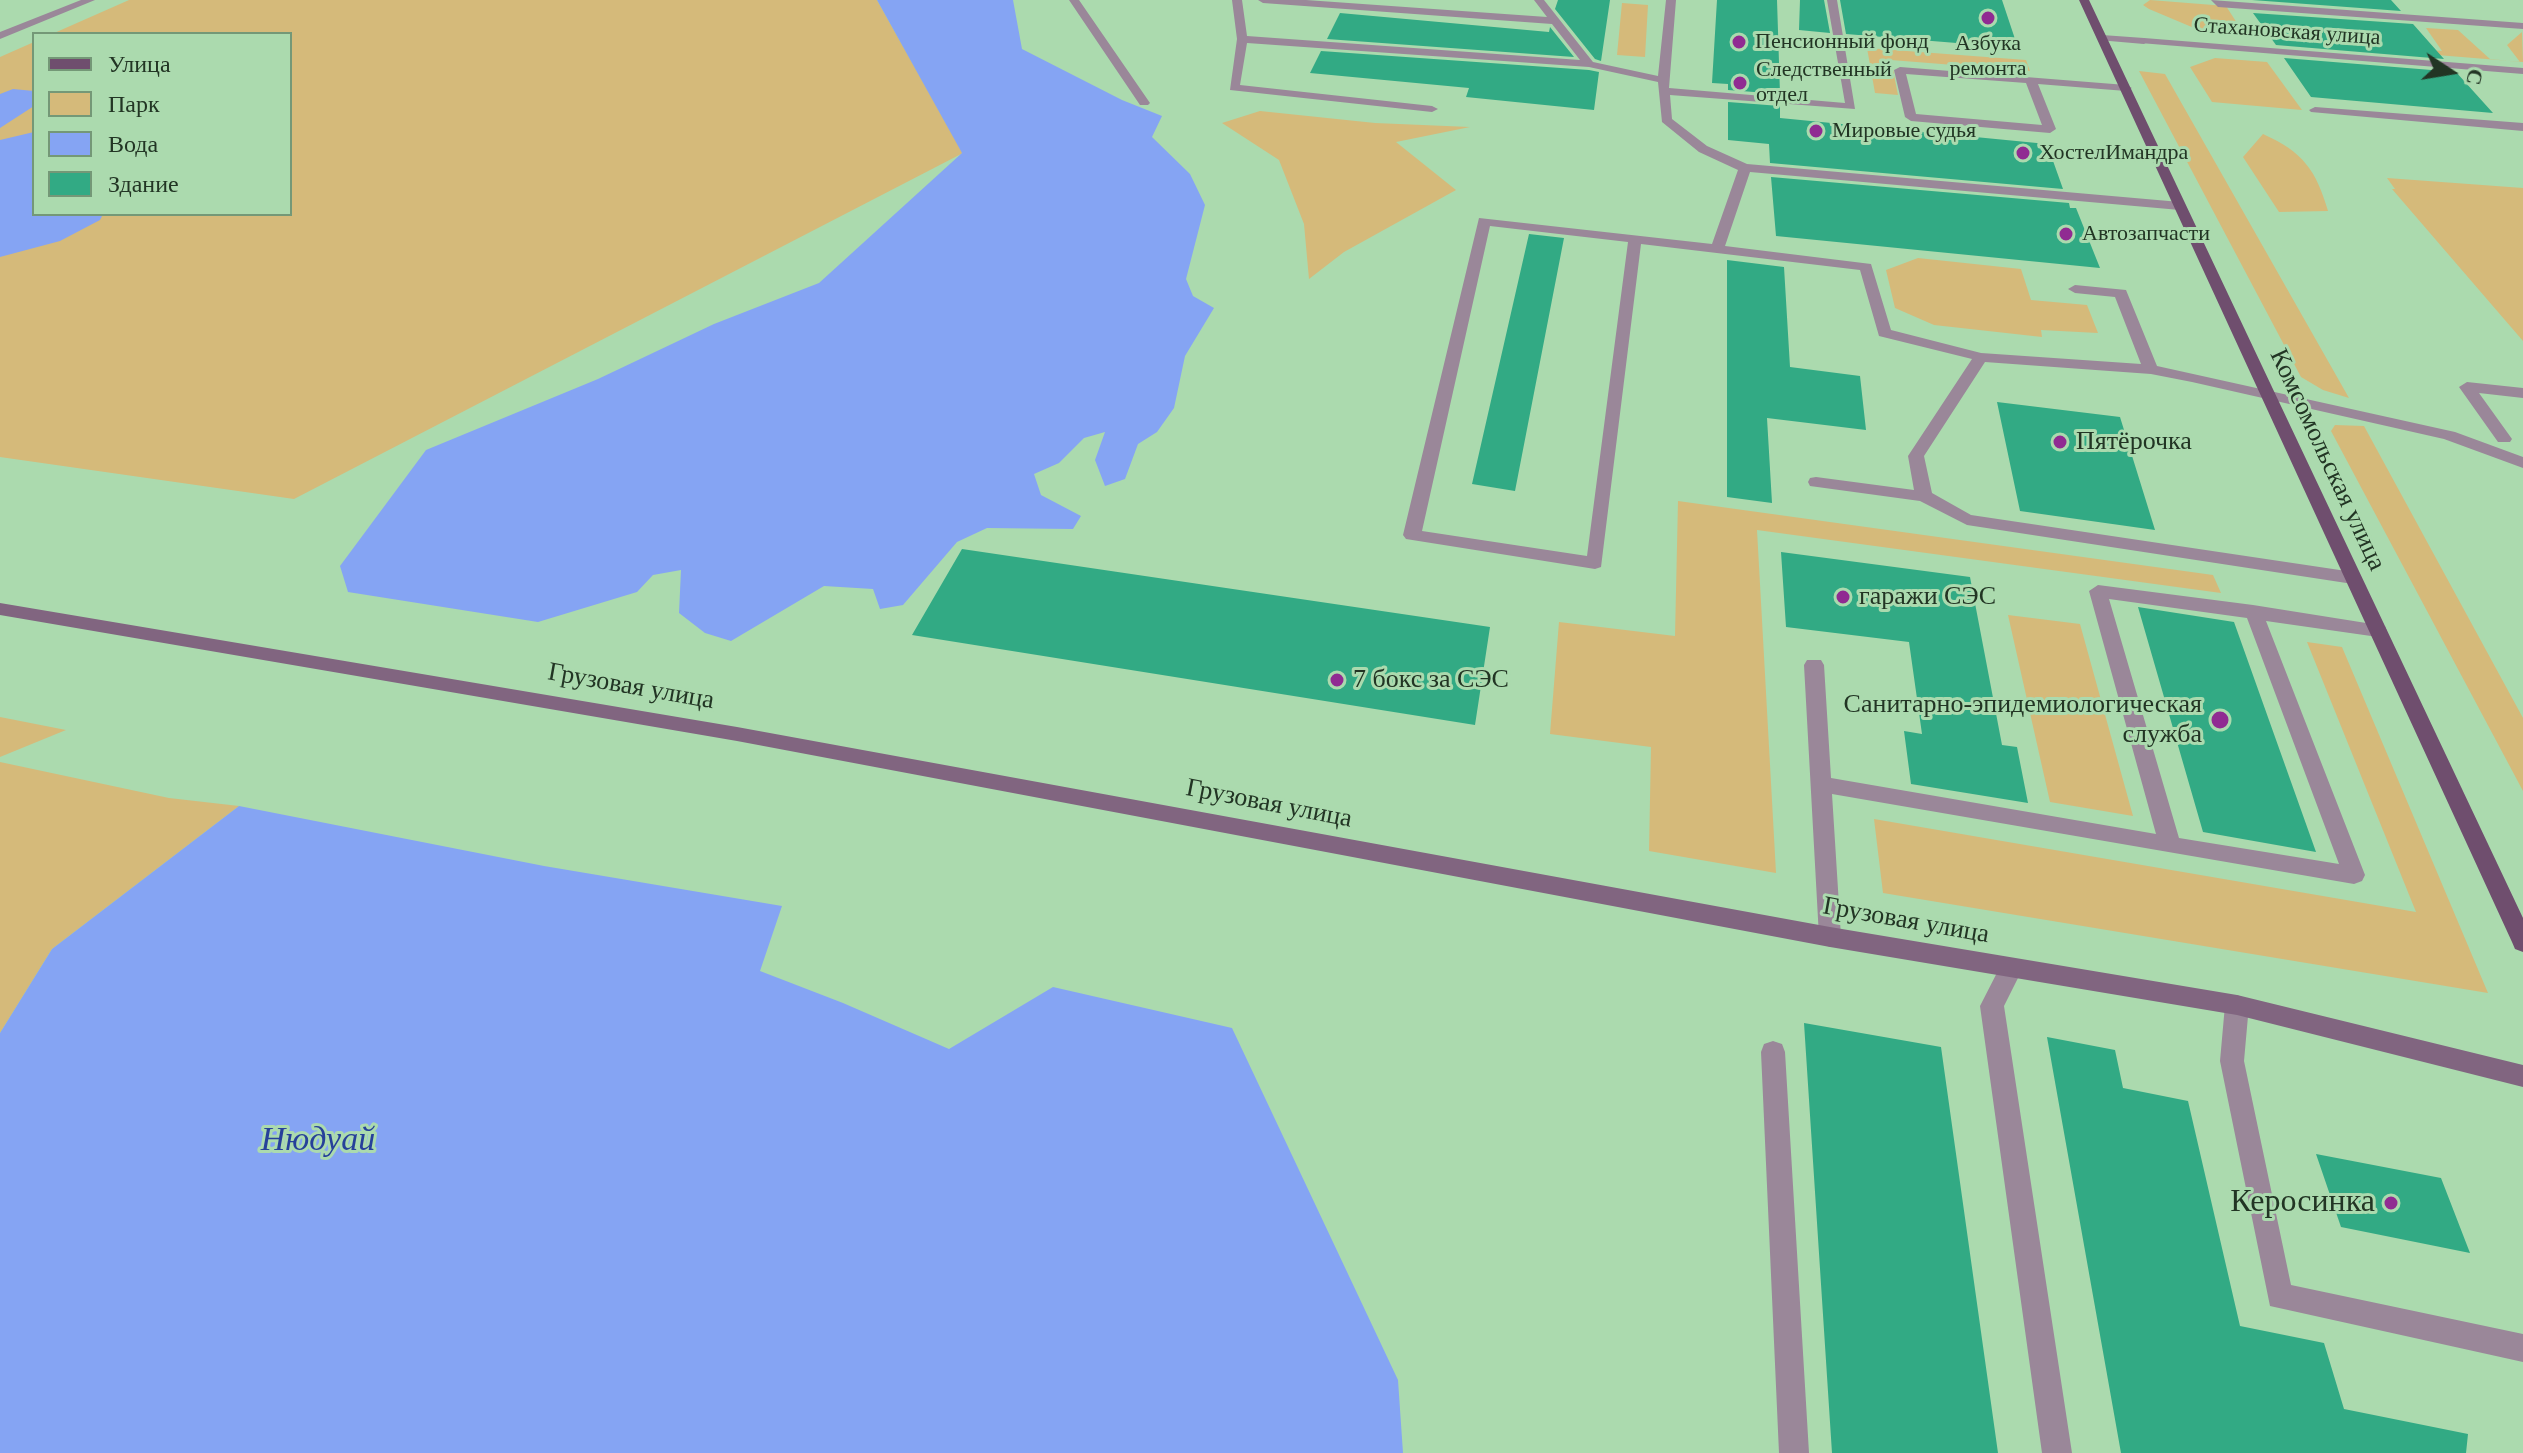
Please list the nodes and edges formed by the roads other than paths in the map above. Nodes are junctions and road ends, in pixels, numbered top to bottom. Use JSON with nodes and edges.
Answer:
{"nodes":[{"id":1,"x":90,"y":0,"type":"edge"},
{"id":2,"x":1074,"y":0,"type":"edge"},
{"id":3,"x":1237,"y":0,"type":"edge"},
{"id":4,"x":1263,"y":0,"type":"edge"},
{"id":5,"x":1539,"y":0,"type":"edge"},
{"id":6,"x":1671,"y":0,"type":"edge"},
{"id":7,"x":1832,"y":0,"type":"edge"},
{"id":8,"x":2084,"y":0,"type":"edge"},
{"id":9,"x":2216,"y":0,"type":"edge"},
{"id":10,"x":1447,"y":5,"type":"edge"},
{"id":11,"x":1558,"y":21,"type":"junction"},
{"id":12,"x":2523,"y":26,"type":"edge"},
{"id":13,"x":0,"y":36,"type":"edge"},
{"id":14,"x":2102,"y":38,"type":"junction"},
{"id":15,"x":1242,"y":39,"type":"junction"},
{"id":16,"x":1589,"y":64,"type":"junction"},
{"id":17,"x":2523,"y":71,"type":"edge"},
{"id":18,"x":2031,"y":81,"type":"junction"},
{"id":19,"x":1663,"y":86,"type":"junction"},
{"id":20,"x":2126,"y":88,"type":"junction"},
{"id":21,"x":1144,"y":103,"type":"dead end"},
{"id":22,"x":1432,"y":109,"type":"dead end"},
{"id":23,"x":2315,"y":110,"type":"dead end"},
{"id":24,"x":2523,"y":127,"type":"edge"},
{"id":25,"x":1745,"y":168,"type":"junction"},
{"id":26,"x":2180,"y":206,"type":"junction"},
{"id":27,"x":1635,"y":239,"type":"junction"},
{"id":28,"x":1717,"y":249,"type":"junction"},
{"id":29,"x":2075,"y":289,"type":"dead end"},
{"id":30,"x":1981,"y":357,"type":"junction"},
{"id":31,"x":2151,"y":369,"type":"junction"},
{"id":32,"x":2268,"y":393,"type":"junction"},
{"id":33,"x":2523,"y":393,"type":"edge"},
{"id":34,"x":2449,"y":435,"type":"junction"},
{"id":35,"x":2504,"y":439,"type":"junction"},
{"id":36,"x":2523,"y":444,"type":"edge"},
{"id":37,"x":2523,"y":463,"type":"edge"},
{"id":38,"x":2523,"y":479,"type":"edge"},
{"id":39,"x":1816,"y":482,"type":"dead end"},
{"id":40,"x":1924,"y":496,"type":"junction"},
{"id":41,"x":2353,"y":578,"type":"junction"},
{"id":42,"x":0,"y":609,"type":"edge"},
{"id":43,"x":2253,"y":611,"type":"junction"},
{"id":44,"x":2378,"y":631,"type":"junction"},
{"id":45,"x":1814,"y":665,"type":"dead end"},
{"id":46,"x":1820,"y":784,"type":"junction"},
{"id":47,"x":2170,"y":845,"type":"junction"},
{"id":48,"x":1830,"y":937,"type":"junction"},
{"id":49,"x":2523,"y":942,"type":"edge"},
{"id":50,"x":2011,"y":968,"type":"junction"},
{"id":51,"x":2237,"y":1005,"type":"junction"},
{"id":52,"x":1773,"y":1052,"type":"dead end"},
{"id":53,"x":2523,"y":1076,"type":"edge"},
{"id":54,"x":2523,"y":1348,"type":"edge"},
{"id":55,"x":1794,"y":1453,"type":"edge"},
{"id":56,"x":2057,"y":1453,"type":"edge"}],
"edges":[{"from":1,"to":13,"type":"street"},
{"from":2,"to":21,"type":"street"},
{"from":3,"to":15,"type":"street"},
{"from":4,"to":10,"type":"street"},
{"from":5,"to":11,"type":"street"},
{"from":6,"to":19,"type":"street"},
{"from":7,"to":19,"type":"street"},
{"from":8,"to":14,"type":"main road","name":"Комсомольская улица"},
{"from":9,"to":12,"type":"street"},
{"from":10,"to":11,"type":"street"},
{"from":11,"to":16,"type":"street"},
{"from":14,"to":17,"type":"street","name":"Стахановская улица"},
{"from":14,"to":20,"type":"main road","name":"Комсомольская улица"},
{"from":15,"to":16,"type":"street"},
{"from":15,"to":22,"type":"street"},
{"from":16,"to":19,"type":"street"},
{"from":18,"to":18,"type":"street"},
{"from":18,"to":20,"type":"street"},
{"from":19,"to":25,"type":"street"},
{"from":20,"to":26,"type":"main road","name":"Комсомольская улица"},
{"from":23,"to":24,"type":"street"},
{"from":25,"to":26,"type":"street"},
{"from":25,"to":28,"type":"street"},
{"from":26,"to":32,"type":"main road","name":"Комсомольская улица"},
{"from":27,"to":27,"type":"street"},
{"from":27,"to":28,"type":"street"},
{"from":28,"to":30,"type":"street"},
{"from":29,"to":31,"type":"street"},
{"from":30,"to":31,"type":"street"},
{"from":30,"to":40,"type":"street"},
{"from":31,"to":32,"type":"street"},
{"from":32,"to":34,"type":"street"},
{"from":32,"to":41,"type":"main road","name":"Комсомольская улица"},
{"from":33,"to":35,"type":"street"},
{"from":34,"to":35,"type":"street"},
{"from":34,"to":37,"type":"street"},
{"from":34,"to":38,"type":"street"},
{"from":35,"to":36,"type":"street"},
{"from":39,"to":40,"type":"street"},
{"from":40,"to":41,"type":"street"},
{"from":41,"to":44,"type":"main road","name":"Комсомольская улица"},
{"from":42,"to":48,"type":"main road","name":"Грузовая улица"},
{"from":43,"to":44,"type":"street"},
{"from":43,"to":47,"type":"street"},
{"from":43,"to":47,"type":"street"},
{"from":44,"to":49,"type":"main road","name":"Комсомольская улица"},
{"from":45,"to":46,"type":"street"},
{"from":46,"to":47,"type":"street"},
{"from":46,"to":48,"type":"street"},
{"from":48,"to":50,"type":"main road","name":"Грузовая улица"},
{"from":50,"to":51,"type":"main road","name":"Грузовая улица"},
{"from":50,"to":56,"type":"street"},
{"from":51,"to":53,"type":"main road","name":"Грузовая улица"},
{"from":51,"to":54,"type":"street"},
{"from":52,"to":55,"type":"street"}]}
